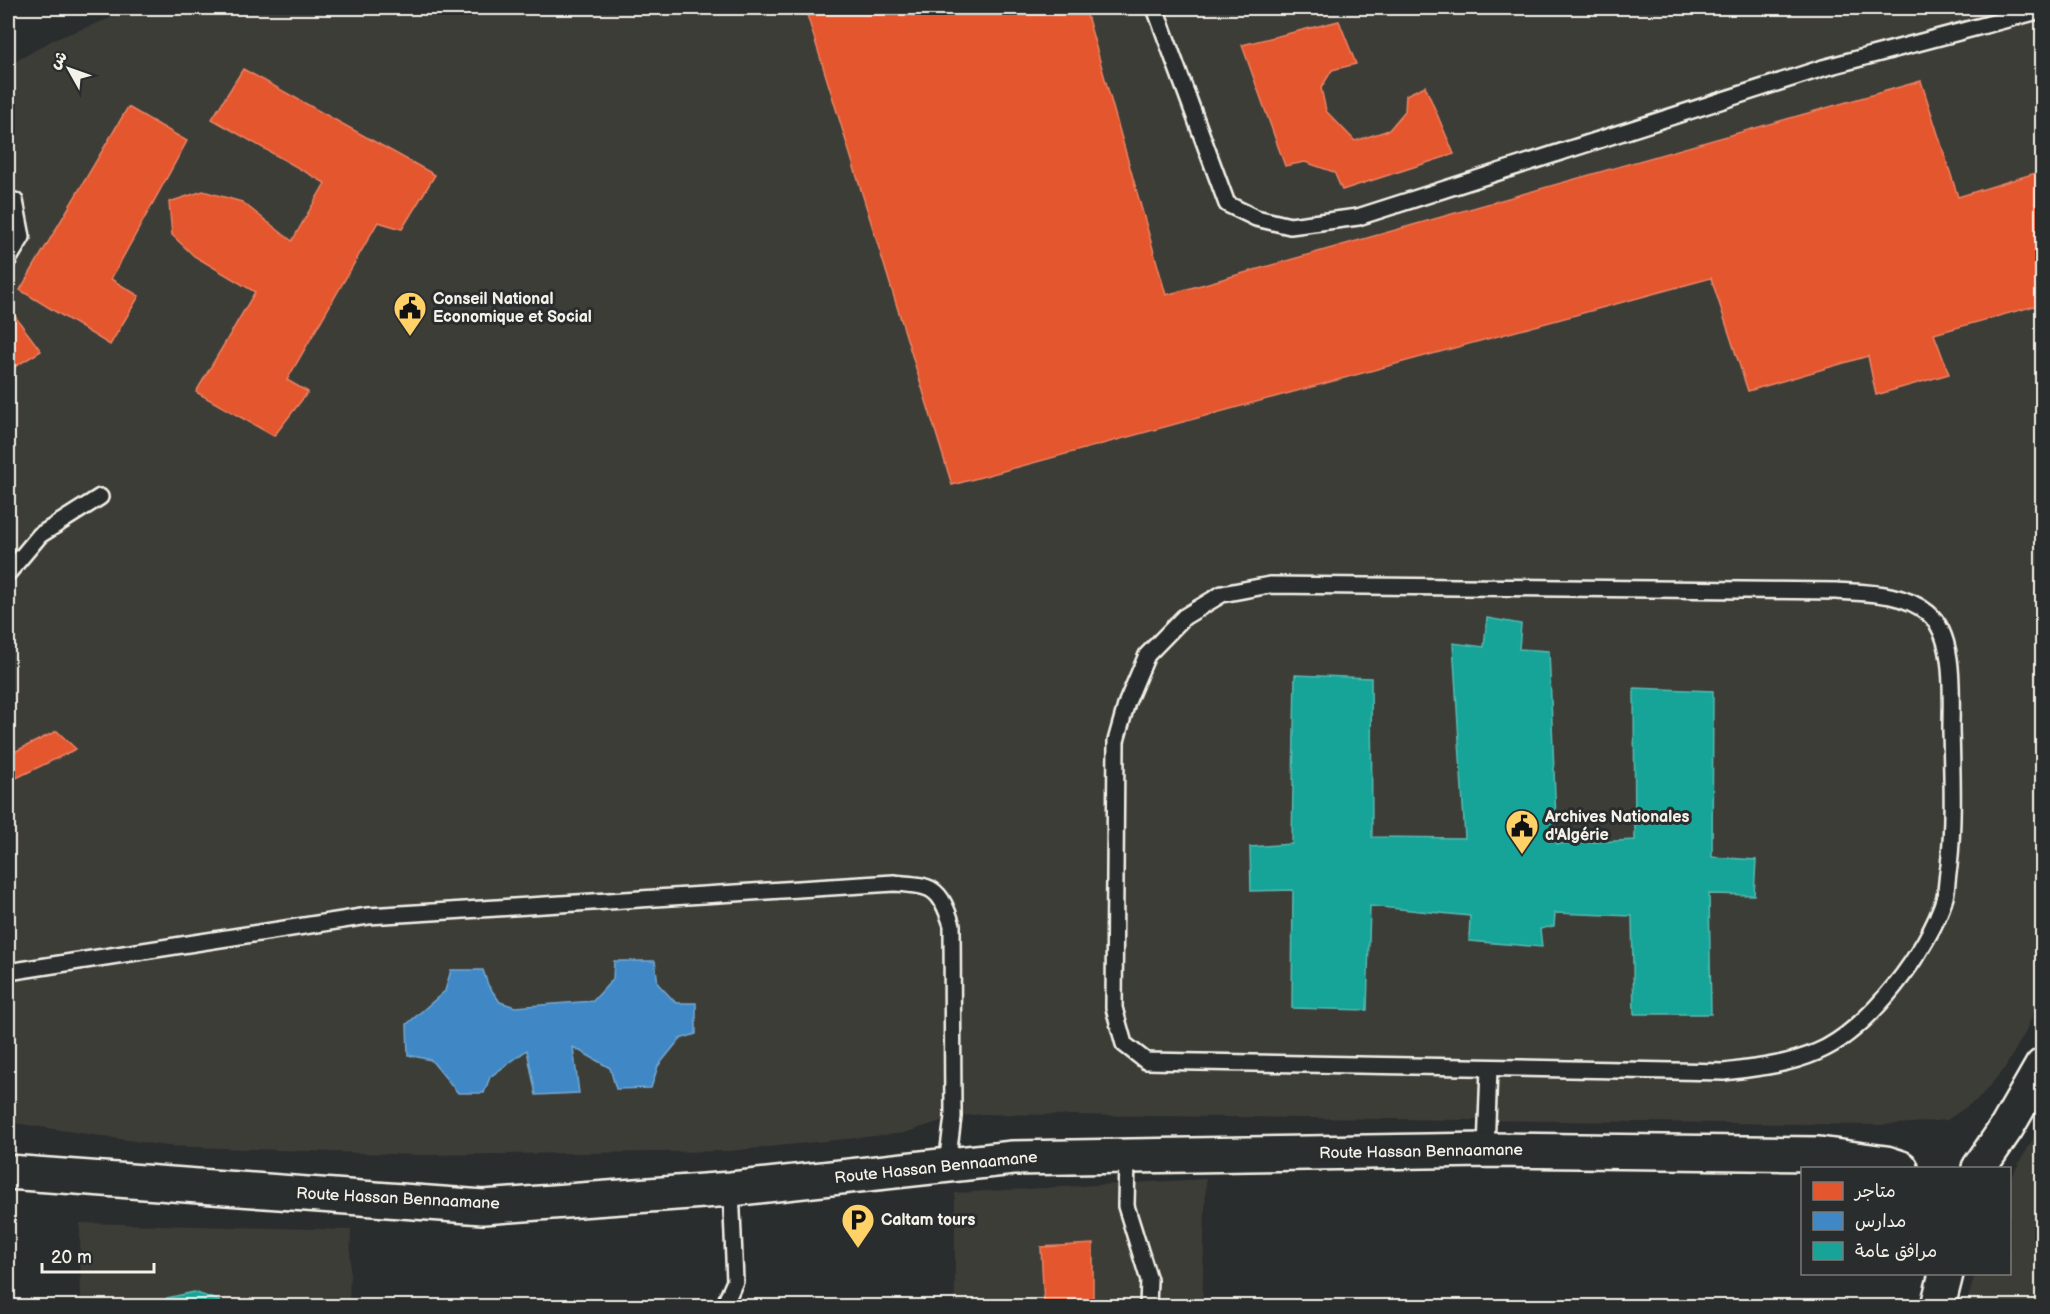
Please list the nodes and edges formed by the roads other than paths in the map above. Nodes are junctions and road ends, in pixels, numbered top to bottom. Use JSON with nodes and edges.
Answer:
{"nodes":[{"id":1,"x":1155,"y":8,"type":"edge"},
{"id":2,"x":2043,"y":10,"type":"edge"},
{"id":3,"x":15,"y":201,"type":"dead end"},
{"id":4,"x":8,"y":260,"type":"edge"},
{"id":5,"x":100,"y":497,"type":"dead end"},
{"id":6,"x":8,"y":573,"type":"edge"},
{"id":7,"x":8,"y":972,"type":"edge"},
{"id":8,"x":2043,"y":1066,"type":"edge"},
{"id":9,"x":1489,"y":1068,"type":"junction"},
{"id":10,"x":1486,"y":1150,"type":"junction"},
{"id":11,"x":1127,"y":1156,"type":"junction"},
{"id":12,"x":947,"y":1164,"type":"junction"},
{"id":13,"x":1898,"y":1167,"type":"edge"},
{"id":14,"x":1980,"y":1167,"type":"edge"},
{"id":15,"x":8,"y":1172,"type":"edge"},
{"id":16,"x":731,"y":1189,"type":"junction"},
{"id":17,"x":1946,"y":1275,"type":"edge"},
{"id":18,"x":724,"y":1306,"type":"edge"},
{"id":19,"x":1148,"y":1306,"type":"edge"},
{"id":20,"x":1938,"y":1306,"type":"edge"}],
"edges":[{"from":1,"to":2,"type":"lane"},
{"from":3,"to":4,"type":"lane"},
{"from":5,"to":6,"type":"lane"},
{"from":7,"to":12,"type":"lane"},
{"from":8,"to":14,"type":"main road"},
{"from":9,"to":9,"type":"lane"},
{"from":9,"to":10,"type":"lane"},
{"from":10,"to":11,"type":"main road","name":"Route Hassan Bennaamane"},
{"from":10,"to":13,"type":"main road","name":"Route Hassan Bennaamane"},
{"from":11,"to":12,"type":"main road","name":"Route Hassan Bennaamane"},
{"from":11,"to":19,"type":"lane"},
{"from":12,"to":16,"type":"main road","name":"Route Hassan Bennaamane"},
{"from":15,"to":16,"type":"main road","name":"Route Hassan Bennaamane"},
{"from":16,"to":18,"type":"lane"},
{"from":17,"to":20,"type":"main road"}]}
